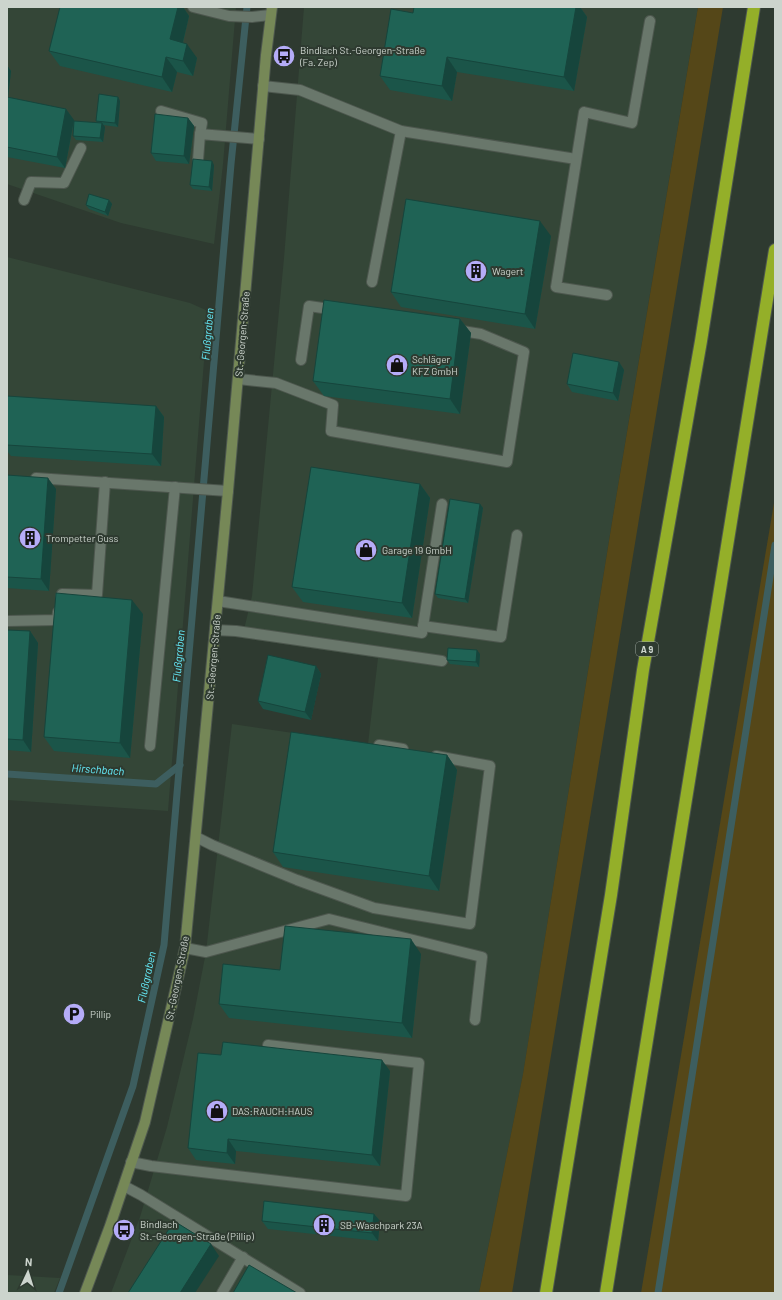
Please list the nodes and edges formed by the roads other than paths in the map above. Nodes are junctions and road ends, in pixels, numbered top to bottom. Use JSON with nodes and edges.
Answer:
{"nodes":[{"id":1,"x":193,"y":7,"type":"edge"},
{"id":2,"x":754,"y":7,"type":"edge"},
{"id":3,"x":271,"y":11,"type":"edge"},
{"id":4,"x":650,"y":21,"type":"dead end"},
{"id":5,"x":263,"y":86,"type":"junction"},
{"id":6,"x":161,"y":111,"type":"dead end"},
{"id":7,"x":401,"y":131,"type":"junction"},
{"id":8,"x":200,"y":134,"type":"junction"},
{"id":9,"x":259,"y":140,"type":"junction"},
{"id":10,"x":81,"y":148,"type":"dead end"},
{"id":11,"x":576,"y":159,"type":"junction"},
{"id":12,"x":198,"y":160,"type":"edge"},
{"id":13,"x":24,"y":200,"type":"dead end"},
{"id":14,"x":775,"y":250,"type":"edge"},
{"id":15,"x":372,"y":282,"type":"dead end"},
{"id":16,"x":607,"y":296,"type":"dead end"},
{"id":17,"x":348,"y":312,"type":"edge"},
{"id":18,"x":450,"y":329,"type":"edge"},
{"id":19,"x":301,"y":360,"type":"dead end"},
{"id":20,"x":238,"y":380,"type":"junction"},
{"id":21,"x":30,"y":478,"type":"edge"},
{"id":22,"x":104,"y":482,"type":"junction"},
{"id":23,"x":175,"y":487,"type":"junction"},
{"id":24,"x":228,"y":491,"type":"junction"},
{"id":25,"x":442,"y":504,"type":"dead end"},
{"id":26,"x":517,"y":535,"type":"dead end"},
{"id":27,"x":218,"y":601,"type":"junction"},
{"id":28,"x":7,"y":621,"type":"edge"},
{"id":29,"x":423,"y":626,"type":"junction"},
{"id":30,"x":215,"y":630,"type":"junction"},
{"id":31,"x":442,"y":661,"type":"dead end"},
{"id":32,"x":379,"y":745,"type":"edge"},
{"id":33,"x":150,"y":746,"type":"dead end"},
{"id":34,"x":196,"y":837,"type":"junction"},
{"id":35,"x":185,"y":948,"type":"junction"},
{"id":36,"x":475,"y":1020,"type":"dead end"},
{"id":37,"x":268,"y":1045,"type":"dead end"},
{"id":38,"x":132,"y":1162,"type":"junction"},
{"id":39,"x":124,"y":1186,"type":"junction"},
{"id":40,"x":243,"y":1257,"type":"junction"},
{"id":41,"x":85,"y":1293,"type":"edge"},
{"id":42,"x":222,"y":1293,"type":"edge"},
{"id":43,"x":300,"y":1293,"type":"edge"},
{"id":44,"x":546,"y":1293,"type":"edge"},
{"id":45,"x":606,"y":1293,"type":"edge"}],
"edges":[{"from":1,"to":3,"type":"lane"},
{"from":2,"to":44,"type":"highway","number":"A 9"},
{"from":3,"to":5,"type":"street","name":"St.-Georgen-Straße"},
{"from":4,"to":11,"type":"lane"},
{"from":5,"to":7,"type":"lane"},
{"from":5,"to":9,"type":"street","name":"St.-Georgen-Straße"},
{"from":6,"to":8,"type":"lane"},
{"from":7,"to":11,"type":"lane"},
{"from":7,"to":15,"type":"lane"},
{"from":8,"to":9,"type":"lane"},
{"from":8,"to":12,"type":"lane"},
{"from":9,"to":20,"type":"street","name":"St.-Georgen-Straße"},
{"from":10,"to":13,"type":"lane"},
{"from":11,"to":16,"type":"lane"},
{"from":14,"to":45,"type":"highway"},
{"from":17,"to":19,"type":"lane"},
{"from":18,"to":20,"type":"lane"},
{"from":20,"to":24,"type":"street","name":"St.-Georgen-Straße"},
{"from":21,"to":22,"type":"lane"},
{"from":22,"to":23,"type":"lane"},
{"from":22,"to":28,"type":"lane"},
{"from":23,"to":24,"type":"lane"},
{"from":23,"to":33,"type":"lane"},
{"from":24,"to":27,"type":"street","name":"St.-Georgen-Straße"},
{"from":25,"to":29,"type":"lane"},
{"from":26,"to":29,"type":"lane"},
{"from":27,"to":29,"type":"lane"},
{"from":27,"to":30,"type":"street","name":"St.-Georgen-Straße"},
{"from":30,"to":31,"type":"lane"},
{"from":30,"to":34,"type":"street","name":"St.-Georgen-Straße"},
{"from":32,"to":34,"type":"lane"},
{"from":34,"to":35,"type":"street","name":"St.-Georgen-Straße"},
{"from":35,"to":36,"type":"lane"},
{"from":35,"to":38,"type":"street","name":"St.-Georgen-Straße"},
{"from":37,"to":38,"type":"lane"},
{"from":38,"to":39,"type":"street","name":"St.-Georgen-Straße"},
{"from":39,"to":40,"type":"lane"},
{"from":39,"to":41,"type":"street","name":"St.-Georgen-Straße"},
{"from":40,"to":42,"type":"lane"},
{"from":40,"to":43,"type":"lane"}]}
